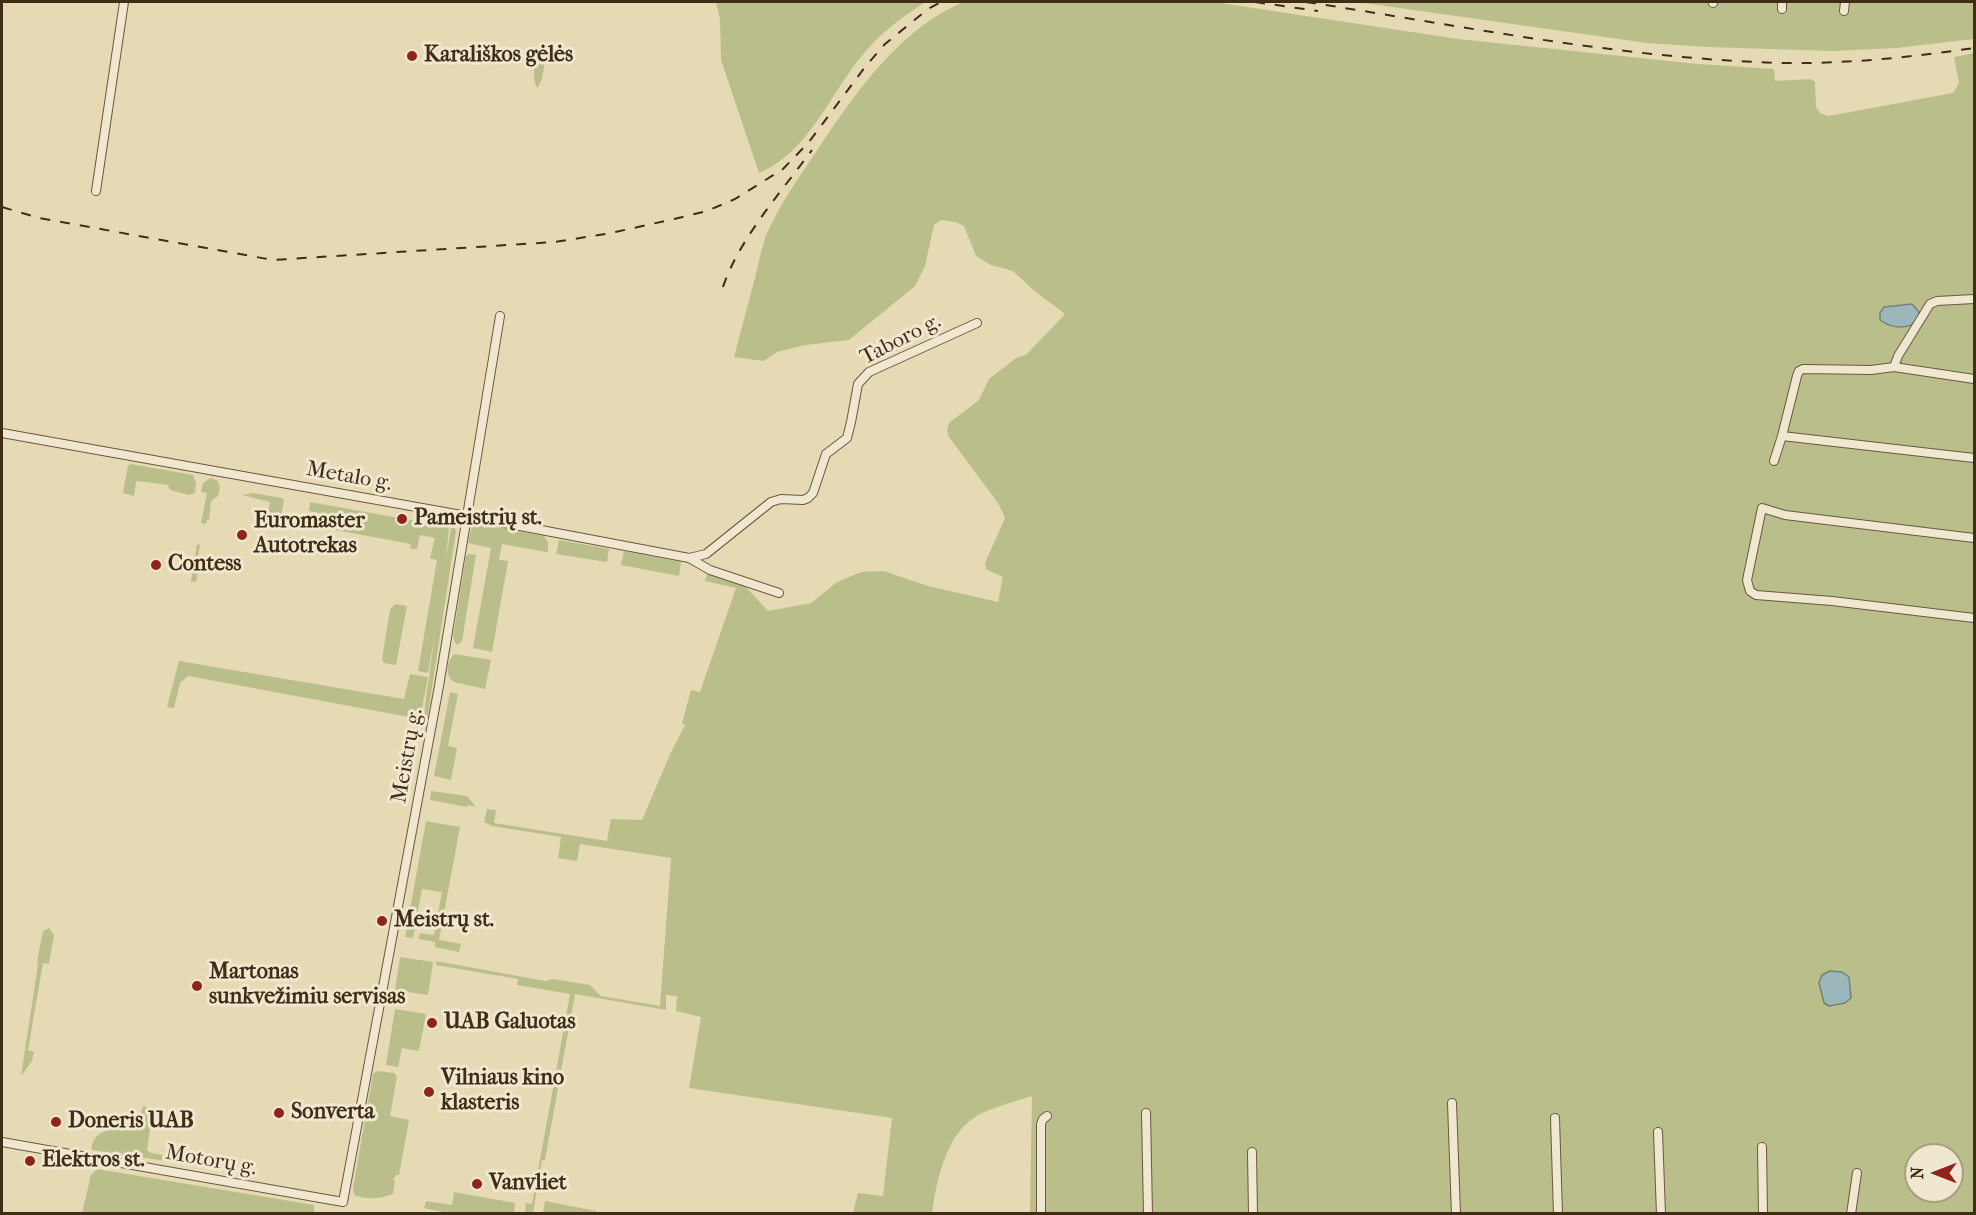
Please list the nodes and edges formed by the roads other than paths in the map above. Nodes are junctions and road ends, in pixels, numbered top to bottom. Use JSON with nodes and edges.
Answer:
{"nodes":[{"id":1,"x":124,"y":2,"type":"edge"},
{"id":2,"x":1845,"y":2,"type":"edge"},
{"id":3,"x":1844,"y":11,"type":"dead end"},
{"id":4,"x":96,"y":191,"type":"dead end"},
{"id":5,"x":1974,"y":298,"type":"edge"},
{"id":6,"x":500,"y":316,"type":"dead end"},
{"id":7,"x":977,"y":323,"type":"dead end"},
{"id":8,"x":1894,"y":367,"type":"junction"},
{"id":9,"x":1974,"y":379,"type":"edge"},
{"id":10,"x":2,"y":433,"type":"edge"},
{"id":11,"x":1782,"y":436,"type":"junction"},
{"id":12,"x":1974,"y":458,"type":"edge"},
{"id":13,"x":1774,"y":461,"type":"dead end"},
{"id":14,"x":467,"y":516,"type":"junction"},
{"id":15,"x":1974,"y":538,"type":"edge"},
{"id":16,"x":689,"y":558,"type":"junction"},
{"id":17,"x":779,"y":593,"type":"dead end"},
{"id":18,"x":1974,"y":618,"type":"edge"},
{"id":19,"x":1452,"y":1102,"type":"dead end"},
{"id":20,"x":1146,"y":1113,"type":"dead end"},
{"id":21,"x":1047,"y":1116,"type":"dead end"},
{"id":22,"x":1555,"y":1118,"type":"dead end"},
{"id":23,"x":1658,"y":1132,"type":"dead end"},
{"id":24,"x":2,"y":1142,"type":"edge"},
{"id":25,"x":1762,"y":1147,"type":"dead end"},
{"id":26,"x":1252,"y":1152,"type":"dead end"},
{"id":27,"x":1857,"y":1173,"type":"dead end"},
{"id":28,"x":343,"y":1203,"type":"joint"},
{"id":29,"x":1041,"y":1214,"type":"edge"},
{"id":30,"x":1148,"y":1214,"type":"edge"},
{"id":31,"x":1253,"y":1214,"type":"edge"},
{"id":32,"x":1456,"y":1214,"type":"edge"},
{"id":33,"x":1558,"y":1214,"type":"edge"},
{"id":34,"x":1661,"y":1214,"type":"edge"},
{"id":35,"x":1763,"y":1214,"type":"edge"},
{"id":36,"x":1851,"y":1214,"type":"edge"}],
"edges":[{"from":1,"to":4,"type":"street"},
{"from":2,"to":3,"type":"street"},
{"from":5,"to":8,"type":"street"},
{"from":6,"to":14,"type":"street","name":"Meistrų g."},
{"from":7,"to":16,"type":"street","name":"Taboro g."},
{"from":8,"to":9,"type":"street"},
{"from":8,"to":11,"type":"street"},
{"from":10,"to":14,"type":"street","name":"Metalo g."},
{"from":11,"to":12,"type":"street"},
{"from":11,"to":13,"type":"street"},
{"from":14,"to":16,"type":"street","name":"Metalo g."},
{"from":14,"to":28,"type":"street","name":"Meistrų g."},
{"from":15,"to":18,"type":"street"},
{"from":16,"to":17,"type":"street","name":"Metalo g."},
{"from":19,"to":32,"type":"street"},
{"from":20,"to":30,"type":"street"},
{"from":21,"to":29,"type":"street"},
{"from":22,"to":33,"type":"street"},
{"from":23,"to":34,"type":"street"},
{"from":24,"to":28,"type":"street","name":"Motorų g."},
{"from":25,"to":35,"type":"street"},
{"from":26,"to":31,"type":"street"},
{"from":27,"to":36,"type":"street"}]}
